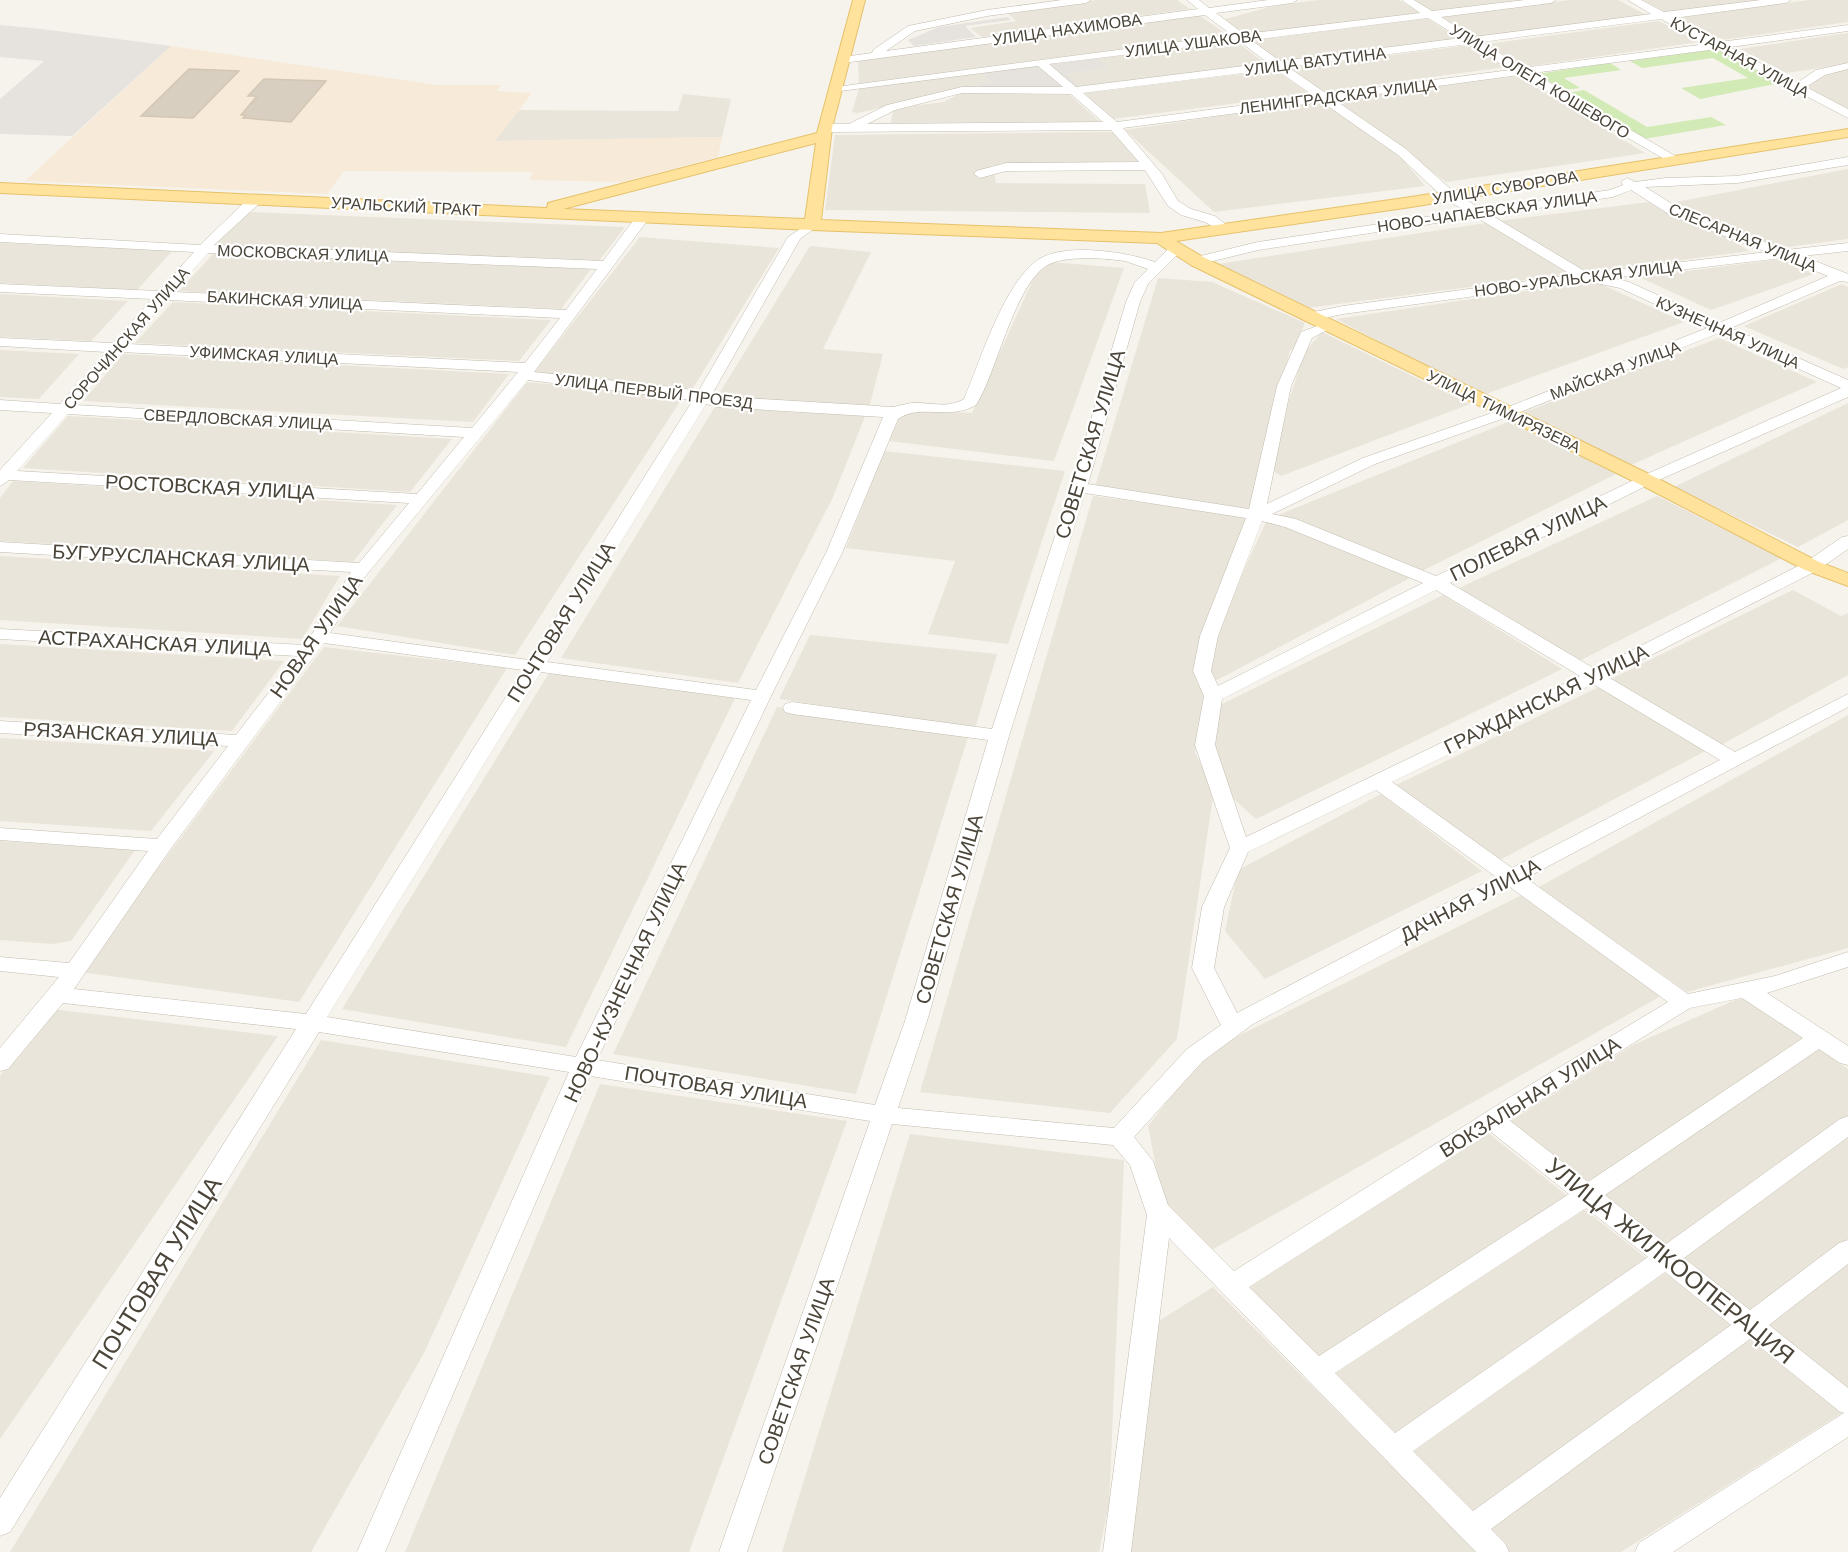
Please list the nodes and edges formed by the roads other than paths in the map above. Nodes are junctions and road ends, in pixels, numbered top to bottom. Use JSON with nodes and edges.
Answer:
{"nodes":[{"id":1,"x":859,"y":0,"type":"edge"},
{"id":2,"x":1086,"y":0,"type":"edge"},
{"id":3,"x":1192,"y":0,"type":"edge"},
{"id":4,"x":1292,"y":0,"type":"edge"},
{"id":5,"x":1407,"y":0,"type":"edge"},
{"id":6,"x":1551,"y":0,"type":"edge"},
{"id":7,"x":1633,"y":0,"type":"edge"},
{"id":8,"x":1785,"y":0,"type":"edge"},
{"id":9,"x":1204,"y":10,"type":"junction"},
{"id":10,"x":1430,"y":14,"type":"junction"},
{"id":11,"x":1664,"y":17,"type":"junction"},
{"id":12,"x":1848,"y":28,"type":"edge"},
{"id":13,"x":1240,"y":37,"type":"junction"},
{"id":14,"x":1473,"y":40,"type":"junction"},
{"id":15,"x":1721,"y":46,"type":"junction"},
{"id":16,"x":872,"y":55,"type":"junction"},
{"id":17,"x":843,"y":60,"type":"junction"},
{"id":18,"x":1040,"y":62,"type":"junction"},
{"id":19,"x":1279,"y":66,"type":"junction"},
{"id":20,"x":1848,"y":66,"type":"edge"},
{"id":21,"x":1522,"y":72,"type":"junction"},
{"id":22,"x":1799,"y":88,"type":"junction"},
{"id":23,"x":836,"y":90,"type":"junction"},
{"id":24,"x":1074,"y":91,"type":"junction"},
{"id":25,"x":1325,"y":97,"type":"junction"},
{"id":26,"x":1848,"y":114,"type":"edge"},
{"id":27,"x":1114,"y":126,"type":"junction"},
{"id":28,"x":850,"y":128,"type":"junction"},
{"id":29,"x":824,"y":132,"type":"junction"},
{"id":30,"x":1848,"y":133,"type":"edge"},
{"id":31,"x":1673,"y":160,"type":"junction"},
{"id":32,"x":1848,"y":161,"type":"edge"},
{"id":33,"x":1149,"y":166,"type":"junction"},
{"id":34,"x":1610,"y":171,"type":"junction"},
{"id":35,"x":980,"y":174,"type":"dead end"},
{"id":36,"x":1631,"y":184,"type":"junction"},
{"id":37,"x":0,"y":188,"type":"edge"},
{"id":38,"x":1450,"y":196,"type":"junction"},
{"id":39,"x":256,"y":199,"type":"junction"},
{"id":40,"x":532,"y":212,"type":"junction"},
{"id":41,"x":1480,"y":213,"type":"junction"},
{"id":42,"x":643,"y":217,"type":"junction"},
{"id":43,"x":812,"y":225,"type":"junction"},
{"id":44,"x":1224,"y":229,"type":"junction"},
{"id":45,"x":0,"y":238,"type":"edge"},
{"id":46,"x":1168,"y":243,"type":"junction"},
{"id":47,"x":1848,"y":247,"type":"edge"},
{"id":48,"x":204,"y":249,"type":"junction"},
{"id":49,"x":1782,"y":254,"type":"junction"},
{"id":50,"x":1197,"y":261,"type":"junction"},
{"id":51,"x":607,"y":265,"type":"junction"},
{"id":52,"x":1158,"y":268,"type":"junction"},
{"id":53,"x":1586,"y":277,"type":"junction"},
{"id":54,"x":1844,"y":277,"type":"edge"},
{"id":55,"x":0,"y":288,"type":"edge"},
{"id":56,"x":163,"y":296,"type":"junction"},
{"id":57,"x":570,"y":314,"type":"junction"},
{"id":58,"x":1309,"y":317,"type":"junction"},
{"id":59,"x":1328,"y":326,"type":"junction"},
{"id":60,"x":1721,"y":328,"type":"junction"},
{"id":61,"x":0,"y":342,"type":"edge"},
{"id":62,"x":117,"y":348,"type":"junction"},
{"id":63,"x":526,"y":372,"type":"junction"},
{"id":64,"x":1848,"y":386,"type":"edge"},
{"id":65,"x":1848,"y":391,"type":"edge"},
{"id":66,"x":702,"y":398,"type":"junction"},
{"id":67,"x":0,"y":405,"type":"edge"},
{"id":68,"x":63,"y":409,"type":"junction"},
{"id":69,"x":1508,"y":412,"type":"junction"},
{"id":70,"x":891,"y":417,"type":"junction"},
{"id":71,"x":476,"y":433,"type":"junction"},
{"id":72,"x":2,"y":477,"type":"edge"},
{"id":73,"x":1646,"y":480,"type":"junction"},
{"id":74,"x":1078,"y":487,"type":"junction"},
{"id":75,"x":421,"y":499,"type":"junction"},
{"id":76,"x":1256,"y":514,"type":"junction"},
{"id":77,"x":1848,"y":541,"type":"edge"},
{"id":78,"x":0,"y":547,"type":"edge"},
{"id":79,"x":1812,"y":566,"type":"junction"},
{"id":80,"x":363,"y":568,"type":"junction"},
{"id":81,"x":1848,"y":580,"type":"edge"},
{"id":82,"x":1437,"y":583,"type":"junction"},
{"id":83,"x":0,"y":634,"type":"edge"},
{"id":84,"x":315,"y":644,"type":"junction"},
{"id":85,"x":533,"y":665,"type":"junction"},
{"id":86,"x":1593,"y":677,"type":"junction"},
{"id":87,"x":762,"y":696,"type":"junction"},
{"id":88,"x":1213,"y":696,"type":"junction"},
{"id":89,"x":1848,"y":700,"type":"edge"},
{"id":90,"x":792,"y":708,"type":"dead end"},
{"id":91,"x":0,"y":727,"type":"edge"},
{"id":92,"x":999,"y":736,"type":"junction"},
{"id":93,"x":241,"y":741,"type":"junction"},
{"id":94,"x":1736,"y":760,"type":"junction"},
{"id":95,"x":1377,"y":781,"type":"junction"},
{"id":96,"x":0,"y":834,"type":"edge"},
{"id":97,"x":162,"y":846,"type":"junction"},
{"id":98,"x":1240,"y":848,"type":"junction"},
{"id":99,"x":1512,"y":878,"type":"junction"},
{"id":100,"x":1848,"y":959,"type":"edge"},
{"id":101,"x":0,"y":964,"type":"edge"},
{"id":102,"x":74,"y":971,"type":"junction"},
{"id":103,"x":1745,"y":989,"type":"junction"},
{"id":104,"x":58,"y":995,"type":"junction"},
{"id":105,"x":1684,"y":1002,"type":"junction"},
{"id":106,"x":313,"y":1023,"type":"junction"},
{"id":107,"x":1233,"y":1027,"type":"junction"},
{"id":108,"x":1820,"y":1038,"type":"junction"},
{"id":109,"x":1848,"y":1057,"type":"edge"},
{"id":110,"x":0,"y":1063,"type":"edge"},
{"id":111,"x":583,"y":1065,"type":"junction"},
{"id":112,"x":885,"y":1115,"type":"junction"},
{"id":113,"x":1493,"y":1120,"type":"junction"},
{"id":114,"x":1848,"y":1125,"type":"edge"},
{"id":115,"x":1120,"y":1137,"type":"junction"},
{"id":116,"x":1587,"y":1195,"type":"junction"},
{"id":117,"x":1160,"y":1213,"type":"junction"},
{"id":118,"x":1848,"y":1250,"type":"edge"},
{"id":119,"x":1666,"y":1258,"type":"junction"},
{"id":120,"x":1232,"y":1285,"type":"junction"},
{"id":121,"x":1750,"y":1325,"type":"junction"},
{"id":122,"x":1317,"y":1371,"type":"junction"},
{"id":123,"x":1848,"y":1403,"type":"edge"},
{"id":124,"x":1848,"y":1423,"type":"edge"},
{"id":125,"x":1394,"y":1449,"type":"junction"},
{"id":126,"x":0,"y":1523,"type":"edge"},
{"id":127,"x":1471,"y":1528,"type":"junction"},
{"id":128,"x":371,"y":1552,"type":"edge"},
{"id":129,"x":734,"y":1552,"type":"edge"},
{"id":130,"x":1117,"y":1552,"type":"edge"},
{"id":131,"x":1495,"y":1552,"type":"edge"},
{"id":132,"x":1649,"y":1552,"type":"edge"}],
"edges":[{"from":1,"to":17,"type":"main road"},
{"from":2,"to":16,"type":"street"},
{"from":3,"to":9,"type":"street","name":"КУЗНЕЧНАЯ УЛИЦА"},
{"from":4,"to":9,"type":"street","name":"УЛИЦА НАХИМОВА"},
{"from":5,"to":10,"type":"street","name":"УЛИЦА ОЛЕГА КОШЕВОГО"},
{"from":6,"to":10,"type":"street","name":"УЛИЦА УШАКОВА"},
{"from":7,"to":11,"type":"street","name":"КУСТАРНАЯ УЛИЦА"},
{"from":8,"to":11,"type":"street","name":"УЛИЦА ВАТУТИНА"},
{"from":9,"to":13,"type":"street","name":"КУЗНЕЧНАЯ УЛИЦА"},
{"from":9,"to":16,"type":"street","name":"УЛИЦА НАХИМОВА"},
{"from":10,"to":13,"type":"street","name":"УЛИЦА УШАКОВА"},
{"from":10,"to":14,"type":"street","name":"УЛИЦА ОЛЕГА КОШЕВОГО"},
{"from":11,"to":14,"type":"street","name":"УЛИЦА ВАТУТИНА"},
{"from":11,"to":15,"type":"street","name":"КУСТАРНАЯ УЛИЦА"},
{"from":12,"to":15,"type":"street","name":"ЛЕНИНГРАДСКАЯ УЛИЦА"},
{"from":13,"to":18,"type":"street","name":"УЛИЦА УШАКОВА"},
{"from":13,"to":19,"type":"street","name":"КУЗНЕЧНАЯ УЛИЦА"},
{"from":14,"to":19,"type":"street","name":"УЛИЦА ВАТУТИНА"},
{"from":14,"to":21,"type":"street","name":"УЛИЦА ОЛЕГА КОШЕВОГО"},
{"from":15,"to":21,"type":"street","name":"ЛЕНИНГРАДСКАЯ УЛИЦА"},
{"from":15,"to":22,"type":"street","name":"КУСТАРНАЯ УЛИЦА"},
{"from":16,"to":17,"type":"street","name":"УЛИЦА НАХИМОВА"},
{"from":17,"to":23,"type":"main road"},
{"from":18,"to":23,"type":"street","name":"УЛИЦА УШАКОВА"},
{"from":18,"to":24,"type":"street"},
{"from":19,"to":24,"type":"street","name":"УЛИЦА ВАТУТИНА"},
{"from":19,"to":25,"type":"street","name":"КУЗНЕЧНАЯ УЛИЦА"},
{"from":20,"to":22,"type":"street"},
{"from":21,"to":25,"type":"street","name":"ЛЕНИНГРАДСКАЯ УЛИЦА"},
{"from":21,"to":31,"type":"street","name":"УЛИЦА ОЛЕГА КОШЕВОГО"},
{"from":22,"to":26,"type":"street","name":"КУСТАРНАЯ УЛИЦА"},
{"from":23,"to":29,"type":"main road"},
{"from":24,"to":27,"type":"street"},
{"from":24,"to":28,"type":"street","name":"УЛИЦА ВАТУТИНА"},
{"from":25,"to":27,"type":"street","name":"ЛЕНИНГРАДСКАЯ УЛИЦА"},
{"from":25,"to":38,"type":"street","name":"КУЗНЕЧНАЯ УЛИЦА"},
{"from":27,"to":28,"type":"street","name":"ЛЕНИНГРАДСКАЯ УЛИЦА"},
{"from":27,"to":33,"type":"street"},
{"from":28,"to":29,"type":"street","name":"ЛЕНИНГРАДСКАЯ УЛИЦА"},
{"from":29,"to":40,"type":"main road"},
{"from":29,"to":43,"type":"main road"},
{"from":30,"to":31,"type":"main road","name":"УЛИЦА СУВОРОВА"},
{"from":31,"to":34,"type":"main road","name":"УЛИЦА СУВОРОВА"},
{"from":32,"to":36,"type":"street","name":"НОВО-ЧАПАЕВСКАЯ УЛИЦА"},
{"from":33,"to":35,"type":"street"},
{"from":33,"to":44,"type":"street"},
{"from":34,"to":36,"type":"street","name":"СЛЕСАРНАЯ УЛИЦА"},
{"from":34,"to":38,"type":"main road","name":"УЛИЦА СУВОРОВА"},
{"from":36,"to":41,"type":"street","name":"НОВО-ЧАПАЕВСКАЯ УЛИЦА"},
{"from":36,"to":49,"type":"street","name":"СЛЕСАРНАЯ УЛИЦА"},
{"from":37,"to":39,"type":"main road","name":"УРАЛЬСКИЙ ТРАКТ"},
{"from":38,"to":41,"type":"street","name":"КУЗНЕЧНАЯ УЛИЦА"},
{"from":38,"to":44,"type":"main road","name":"УЛИЦА СУВОРОВА"},
{"from":39,"to":40,"type":"main road","name":"УРАЛЬСКИЙ ТРАКТ"},
{"from":39,"to":48,"type":"street","name":"СОРОЧИНСКАЯ УЛИЦА"},
{"from":40,"to":42,"type":"main road","name":"УРАЛЬСКИЙ ТРАКТ"},
{"from":41,"to":50,"type":"street","name":"НОВО-ЧАПАЕВСКАЯ УЛИЦА"},
{"from":41,"to":53,"type":"street","name":"КУЗНЕЧНАЯ УЛИЦА"},
{"from":42,"to":43,"type":"main road","name":"УРАЛЬСКИЙ ТРАКТ"},
{"from":42,"to":51,"type":"street","name":"НОВАЯ УЛИЦА"},
{"from":43,"to":46,"type":"main road","name":"УЛИЦА СУВОРОВА"},
{"from":43,"to":66,"type":"street","name":"ПОЧТОВАЯ УЛИЦА"},
{"from":44,"to":46,"type":"main road","name":"УЛИЦА СУВОРОВА"},
{"from":45,"to":48,"type":"street","name":"МОСКОВСКАЯ УЛИЦА"},
{"from":46,"to":50,"type":"main road","name":"УЛИЦА ТИМИРЯЗЕВА"},
{"from":46,"to":52,"type":"street","name":"СОВЕТСКАЯ УЛИЦА"},
{"from":47,"to":49,"type":"street","name":"НОВО-УРАЛЬСКАЯ УЛИЦА"},
{"from":48,"to":51,"type":"street","name":"МОСКОВСКАЯ УЛИЦА"},
{"from":48,"to":56,"type":"street","name":"СОРОЧИНСКАЯ УЛИЦА"},
{"from":49,"to":53,"type":"street","name":"НОВО-УРАЛЬСКАЯ УЛИЦА"},
{"from":49,"to":54,"type":"street","name":"СЛЕСАРНАЯ УЛИЦА"},
{"from":50,"to":58,"type":"main road","name":"УЛИЦА ТИМИРЯЗЕВА"},
{"from":51,"to":57,"type":"street","name":"НОВАЯ УЛИЦА"},
{"from":52,"to":70,"type":"street"},
{"from":52,"to":74,"type":"street","name":"СОВЕТСКАЯ УЛИЦА"},
{"from":53,"to":58,"type":"street","name":"НОВО-УРАЛЬСКАЯ УЛИЦА"},
{"from":53,"to":60,"type":"street","name":"КУЗНЕЧНАЯ УЛИЦА"},
{"from":54,"to":60,"type":"street","name":"МАЙСКАЯ УЛИЦА"},
{"from":55,"to":56,"type":"street","name":"БАКИНСКАЯ УЛИЦА"},
{"from":56,"to":57,"type":"street","name":"БАКИНСКАЯ УЛИЦА"},
{"from":56,"to":62,"type":"street","name":"СОРОЧИНСКАЯ УЛИЦА"},
{"from":57,"to":63,"type":"street","name":"НОВАЯ УЛИЦА"},
{"from":58,"to":59,"type":"main road","name":"УЛИЦА ТИМИРЯЗЕВА"},
{"from":59,"to":69,"type":"main road","name":"УЛИЦА ТИМИРЯЗЕВА"},
{"from":59,"to":76,"type":"street"},
{"from":60,"to":64,"type":"street","name":"КУЗНЕЧНАЯ УЛИЦА"},
{"from":60,"to":69,"type":"street","name":"МАЙСКАЯ УЛИЦА"},
{"from":61,"to":62,"type":"street","name":"УФИМСКАЯ УЛИЦА"},
{"from":62,"to":63,"type":"street","name":"УФИМСКАЯ УЛИЦА"},
{"from":62,"to":68,"type":"street","name":"СОРОЧИНСКАЯ УЛИЦА"},
{"from":63,"to":66,"type":"street","name":"УЛИЦА ПЕРВЫЙ ПРОЕЗД"},
{"from":63,"to":71,"type":"street","name":"НОВАЯ УЛИЦА"},
{"from":65,"to":73,"type":"street","name":"ПОЛЕВАЯ УЛИЦА"},
{"from":66,"to":70,"type":"street","name":"УЛИЦА ПЕРВЫЙ ПРОЕЗД"},
{"from":66,"to":85,"type":"street","name":"ПОЧТОВАЯ УЛИЦА"},
{"from":67,"to":68,"type":"street","name":"СВЕРДЛОВСКАЯ УЛИЦА"},
{"from":68,"to":71,"type":"street","name":"СВЕРДЛОВСКАЯ УЛИЦА"},
{"from":68,"to":72,"type":"street","name":"СОРОЧИНСКАЯ УЛИЦА"},
{"from":69,"to":73,"type":"main road","name":"УЛИЦА ТИМИРЯЗЕВА"},
{"from":69,"to":76,"type":"street","name":"МАЙСКАЯ УЛИЦА"},
{"from":70,"to":87,"type":"street","name":"НОВО-КУЗНЕЧНАЯ УЛИЦА"},
{"from":71,"to":75,"type":"street","name":"НОВАЯ УЛИЦА"},
{"from":72,"to":75,"type":"street","name":"РОСТОВСКАЯ УЛИЦА"},
{"from":73,"to":79,"type":"main road","name":"УЛИЦА ТИМИРЯЗЕВА"},
{"from":73,"to":82,"type":"street","name":"ПОЛЕВАЯ УЛИЦА"},
{"from":74,"to":76,"type":"street"},
{"from":74,"to":92,"type":"street","name":"СОВЕТСКАЯ УЛИЦА"},
{"from":75,"to":80,"type":"street","name":"НОВАЯ УЛИЦА"},
{"from":76,"to":82,"type":"street"},
{"from":76,"to":88,"type":"street"},
{"from":77,"to":79,"type":"street","name":"ГРАЖДАНСКАЯ УЛИЦА"},
{"from":78,"to":80,"type":"street","name":"БУГУРУСЛАНСКАЯ УЛИЦА"},
{"from":79,"to":81,"type":"main road","name":"УЛИЦА ТИМИРЯЗЕВА"},
{"from":79,"to":86,"type":"street","name":"ГРАЖДАНСКАЯ УЛИЦА"},
{"from":80,"to":84,"type":"street","name":"НОВАЯ УЛИЦА"},
{"from":82,"to":86,"type":"street"},
{"from":82,"to":88,"type":"street","name":"ПОЛЕВАЯ УЛИЦА"},
{"from":83,"to":84,"type":"street","name":"АСТРАХАНСКАЯ УЛИЦА"},
{"from":84,"to":85,"type":"street","name":"АСТРАХАНСКАЯ УЛИЦА"},
{"from":84,"to":93,"type":"street","name":"НОВАЯ УЛИЦА"},
{"from":85,"to":87,"type":"street","name":"АСТРАХАНСКАЯ УЛИЦА"},
{"from":85,"to":106,"type":"street","name":"ПОЧТОВАЯ УЛИЦА"},
{"from":86,"to":94,"type":"street"},
{"from":86,"to":95,"type":"street","name":"ГРАЖДАНСКАЯ УЛИЦА"},
{"from":87,"to":111,"type":"street","name":"НОВО-КУЗНЕЧНАЯ УЛИЦА"},
{"from":88,"to":98,"type":"street"},
{"from":89,"to":94,"type":"street","name":"ДАЧНАЯ УЛИЦА"},
{"from":90,"to":92,"type":"street"},
{"from":91,"to":93,"type":"street","name":"РЯЗАНСКАЯ УЛИЦА"},
{"from":92,"to":112,"type":"street","name":"СОВЕТСКАЯ УЛИЦА"},
{"from":93,"to":97,"type":"street","name":"НОВАЯ УЛИЦА"},
{"from":94,"to":99,"type":"street","name":"ДАЧНАЯ УЛИЦА"},
{"from":95,"to":98,"type":"street","name":"ГРАЖДАНСКАЯ УЛИЦА"},
{"from":95,"to":99,"type":"street"},
{"from":96,"to":97,"type":"street"},
{"from":97,"to":102,"type":"street","name":"НОВАЯ УЛИЦА"},
{"from":98,"to":107,"type":"street"},
{"from":99,"to":105,"type":"street"},
{"from":99,"to":107,"type":"street","name":"ДАЧНАЯ УЛИЦА"},
{"from":100,"to":103,"type":"street","name":"ВОКЗАЛЬНАЯ УЛИЦА"},
{"from":101,"to":102,"type":"street"},
{"from":102,"to":104,"type":"street","name":"НОВАЯ УЛИЦА"},
{"from":103,"to":105,"type":"street","name":"ВОКЗАЛЬНАЯ УЛИЦА"},
{"from":103,"to":108,"type":"street"},
{"from":104,"to":106,"type":"street","name":"ПОЧТОВАЯ УЛИЦА"},
{"from":104,"to":110,"type":"street","name":"НОВАЯ УЛИЦА"},
{"from":105,"to":113,"type":"street","name":"ВОКЗАЛЬНАЯ УЛИЦА"},
{"from":106,"to":111,"type":"street","name":"ПОЧТОВАЯ УЛИЦА"},
{"from":106,"to":126,"type":"street","name":"ПОЧТОВАЯ УЛИЦА"},
{"from":107,"to":115,"type":"street","name":"ДАЧНАЯ УЛИЦА"},
{"from":108,"to":109,"type":"street"},
{"from":108,"to":116,"type":"street"},
{"from":111,"to":112,"type":"street","name":"ПОЧТОВАЯ УЛИЦА"},
{"from":111,"to":128,"type":"street","name":"НОВО-КУЗНЕЧНАЯ УЛИЦА"},
{"from":112,"to":115,"type":"street","name":"ПОЧТОВАЯ УЛИЦА"},
{"from":112,"to":129,"type":"street","name":"СОВЕТСКАЯ УЛИЦА"},
{"from":113,"to":116,"type":"street","name":"УЛИЦА ЖИЛКООПЕРАЦИЯ"},
{"from":113,"to":120,"type":"street","name":"ВОКЗАЛЬНАЯ УЛИЦА"},
{"from":114,"to":119,"type":"street"},
{"from":115,"to":117,"type":"street"},
{"from":116,"to":119,"type":"street","name":"УЛИЦА ЖИЛКООПЕРАЦИЯ"},
{"from":116,"to":122,"type":"street"},
{"from":117,"to":120,"type":"street"},
{"from":117,"to":130,"type":"street"},
{"from":118,"to":121,"type":"street"},
{"from":119,"to":121,"type":"street","name":"УЛИЦА ЖИЛКООПЕРАЦИЯ"},
{"from":119,"to":125,"type":"street"},
{"from":120,"to":122,"type":"street"},
{"from":121,"to":123,"type":"street","name":"УЛИЦА ЖИЛКООПЕРАЦИЯ"},
{"from":121,"to":127,"type":"street"},
{"from":122,"to":125,"type":"street"},
{"from":124,"to":132,"type":"street"},
{"from":125,"to":127,"type":"street"},
{"from":127,"to":131,"type":"street"}]}
